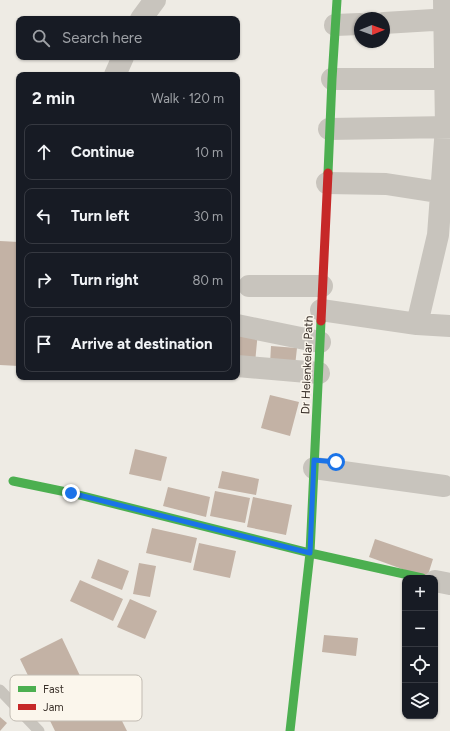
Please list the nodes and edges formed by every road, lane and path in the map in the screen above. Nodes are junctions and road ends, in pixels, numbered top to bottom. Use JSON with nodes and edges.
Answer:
{"nodes":[{"id":1,"x":155,"y":0,"type":"edge"},
{"id":2,"x":336,"y":0,"type":"edge"},
{"id":3,"x":446,"y":13,"type":"edge"},
{"id":4,"x":143,"y":16,"type":"edge"},
{"id":5,"x":390,"y":22,"type":"edge"},
{"id":6,"x":354,"y":24,"type":"edge"},
{"id":7,"x":335,"y":25,"type":"junction"},
{"id":8,"x":122,"y":60,"type":"edge"},
{"id":9,"x":116,"y":72,"type":"edge"},
{"id":10,"x":332,"y":79,"type":"junction"},
{"id":11,"x":447,"y":79,"type":"edge"},
{"id":12,"x":448,"y":127,"type":"edge"},
{"id":13,"x":329,"y":129,"type":"junction"},
{"id":14,"x":327,"y":183,"type":"junction"},
{"id":15,"x":445,"y":193,"type":"edge"},
{"id":16,"x":249,"y":286,"type":"dead end"},
{"id":17,"x":322,"y":286,"type":"junction"},
{"id":18,"x":321,"y":310,"type":"junction"},
{"id":19,"x":418,"y":324,"type":"junction"},
{"id":20,"x":450,"y":326,"type":"edge"},
{"id":21,"x":240,"y":327,"type":"edge"},
{"id":22,"x":320,"y":342,"type":"junction"},
{"id":23,"x":240,"y":366,"type":"edge"},
{"id":24,"x":319,"y":373,"type":"junction"},
{"id":25,"x":314,"y":464,"type":"junction"},
{"id":26,"x":366,"y":465,"type":"dead end"},
{"id":27,"x":13,"y":481,"type":"dead end"},
{"id":28,"x":444,"y":486,"type":"dead end"},
{"id":29,"x":310,"y":553,"type":"junction"},
{"id":30,"x":409,"y":575,"type":"edge"},
{"id":31,"x":438,"y":582,"type":"edge"},
{"id":32,"x":450,"y":584,"type":"edge"},
{"id":33,"x":0,"y":690,"type":"edge"},
{"id":34,"x":10,"y":701,"type":"edge"},
{"id":35,"x":29,"y":721,"type":"edge"},
{"id":36,"x":39,"y":731,"type":"edge"},
{"id":37,"x":290,"y":731,"type":"edge"}],
"edges":[{"from":1,"to":4,"type":"street"},
{"from":2,"to":7,"type":"street","name":"Dr Helenkelar Path"},
{"from":3,"to":5,"type":"street"},
{"from":3,"to":11,"type":"street"},
{"from":6,"to":7,"type":"street"},
{"from":7,"to":10,"type":"street","name":"Dr Helenkelar Path"},
{"from":8,"to":9,"type":"street"},
{"from":10,"to":11,"type":"street"},
{"from":10,"to":13,"type":"street","name":"Dr Helenkelar Path"},
{"from":11,"to":12,"type":"street"},
{"from":12,"to":13,"type":"street"},
{"from":12,"to":15,"type":"street"},
{"from":13,"to":14,"type":"street","name":"Dr Helenkelar Path"},
{"from":14,"to":15,"type":"street"},
{"from":14,"to":17,"type":"street","name":"Dr Helenkelar Path"},
{"from":15,"to":19,"type":"street"},
{"from":16,"to":17,"type":"street"},
{"from":17,"to":18,"type":"street","name":"Dr Helenkelar Path"},
{"from":18,"to":19,"type":"street"},
{"from":18,"to":22,"type":"street","name":"Dr Helenkelar Path"},
{"from":19,"to":20,"type":"street"},
{"from":21,"to":22,"type":"street"},
{"from":22,"to":24,"type":"street","name":"Dr Helenkelar Path"},
{"from":23,"to":24,"type":"street"},
{"from":24,"to":25,"type":"street","name":"Dr Helenkelar Path"},
{"from":25,"to":26,"type":"street"},
{"from":25,"to":28,"type":"street"},
{"from":25,"to":29,"type":"street","name":"Dr Helenkelar Path"},
{"from":27,"to":29,"type":"street"},
{"from":29,"to":30,"type":"street"},
{"from":29,"to":37,"type":"street","name":"Dr Helenkelar Path"},
{"from":31,"to":32,"type":"street"},
{"from":33,"to":34,"type":"lane"},
{"from":35,"to":36,"type":"lane"}]}
